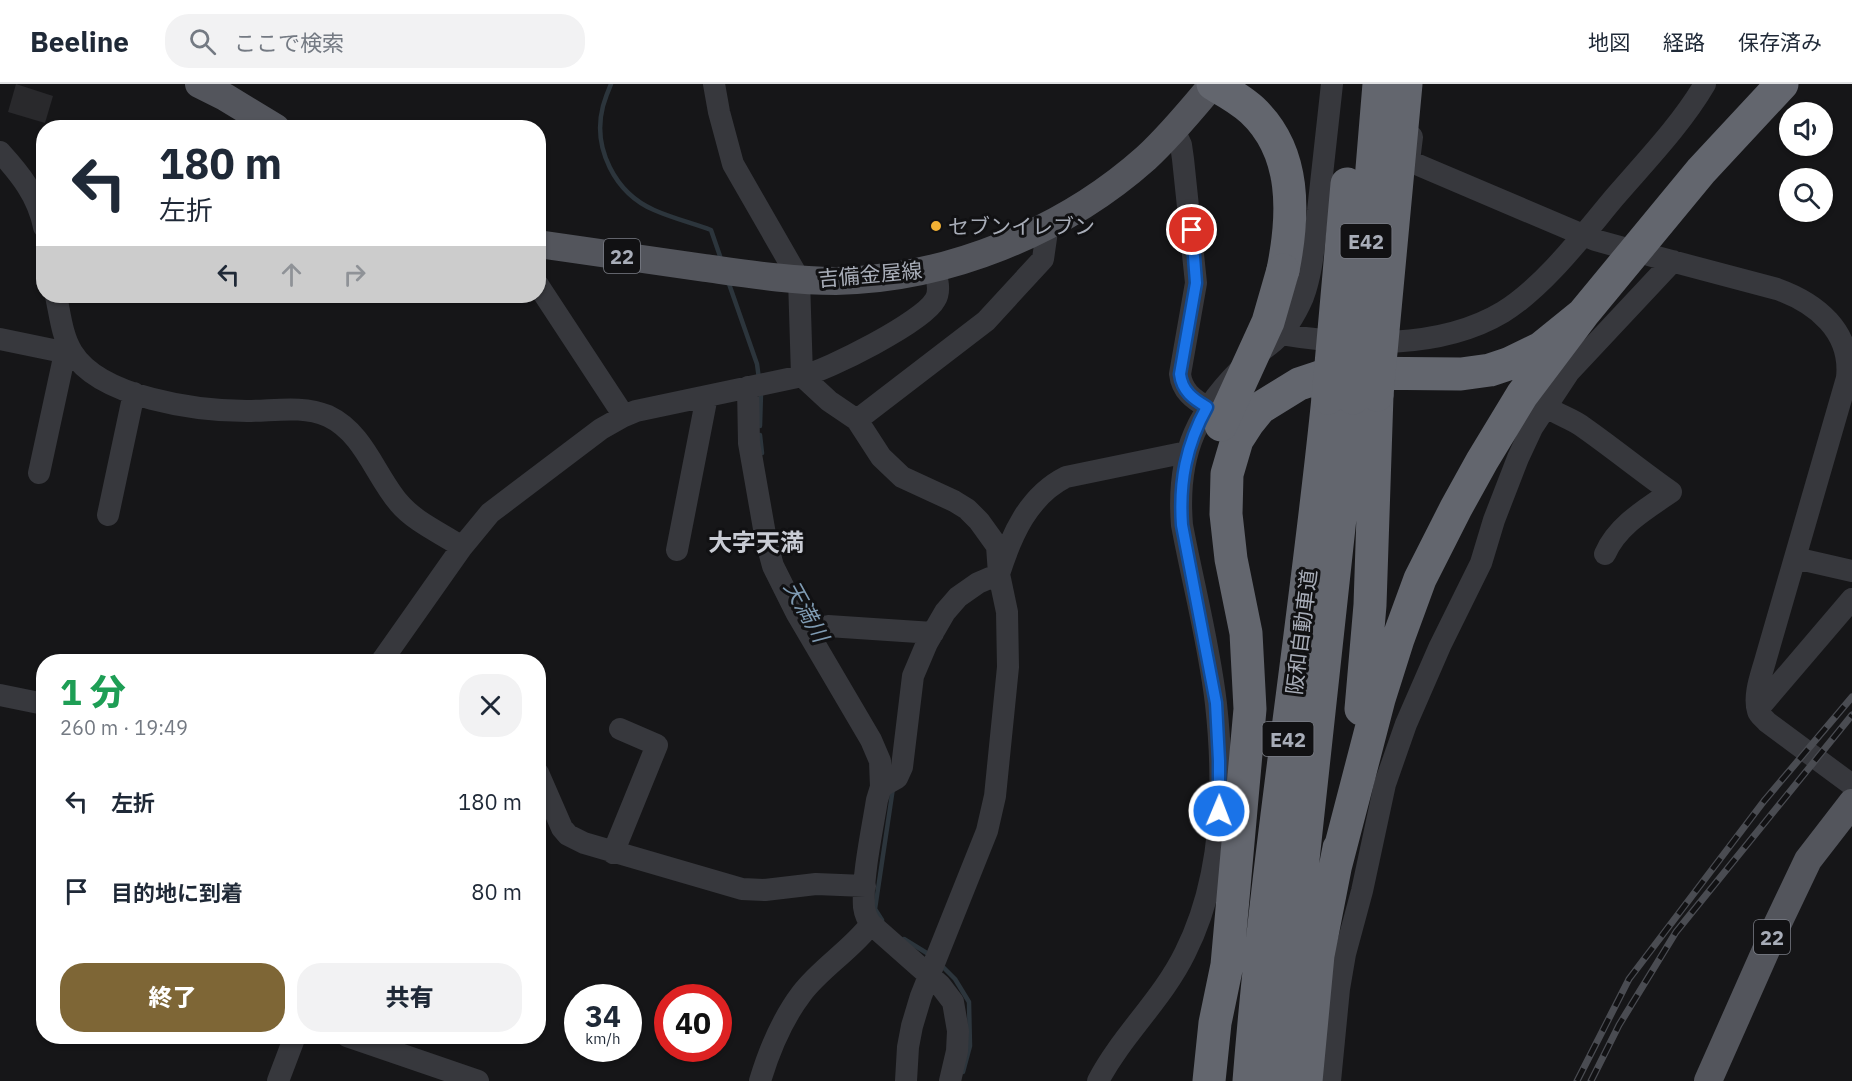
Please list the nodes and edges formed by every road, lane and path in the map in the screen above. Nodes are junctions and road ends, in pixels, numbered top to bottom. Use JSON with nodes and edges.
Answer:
{"nodes":[{"id":1,"x":199,"y":84,"type":"edge"},
{"id":2,"x":714,"y":84,"type":"edge"},
{"id":3,"x":1213,"y":84,"type":"edge"},
{"id":4,"x":1332,"y":84,"type":"edge"},
{"id":5,"x":1356,"y":84,"type":"edge"},
{"id":6,"x":1379,"y":84,"type":"edge"},
{"id":7,"x":1407,"y":84,"type":"edge"},
{"id":8,"x":1417,"y":84,"type":"edge"},
{"id":9,"x":1704,"y":84,"type":"edge"},
{"id":10,"x":1782,"y":84,"type":"edge"},
{"id":11,"x":263,"y":120,"type":"edge"},
{"id":12,"x":1174,"y":129,"type":"junction"},
{"id":13,"x":0,"y":152,"type":"edge"},
{"id":14,"x":36,"y":203,"type":"edge"},
{"id":15,"x":1048,"y":224,"type":"junction"},
{"id":16,"x":1583,"y":235,"type":"junction"},
{"id":17,"x":546,"y":244,"type":"edge"},
{"id":18,"x":1624,"y":248,"type":"dead end"},
{"id":19,"x":1649,"y":255,"type":"dead end"},
{"id":20,"x":1673,"y":261,"type":"junction"},
{"id":21,"x":934,"y":268,"type":"junction"},
{"id":22,"x":799,"y":279,"type":"junction"},
{"id":23,"x":546,"y":297,"type":"edge"},
{"id":24,"x":58,"y":303,"type":"edge"},
{"id":25,"x":1583,"y":314,"type":"junction"},
{"id":26,"x":1280,"y":334,"type":"junction"},
{"id":27,"x":0,"y":339,"type":"edge"},
{"id":28,"x":1850,"y":346,"type":"edge"},
{"id":29,"x":70,"y":350,"type":"junction"},
{"id":30,"x":802,"y":376,"type":"junction"},
{"id":31,"x":1850,"y":379,"type":"edge"},
{"id":32,"x":757,"y":385,"type":"junction"},
{"id":33,"x":135,"y":393,"type":"junction"},
{"id":34,"x":707,"y":396,"type":"junction"},
{"id":35,"x":1352,"y":397,"type":"junction"},
{"id":36,"x":1546,"y":406,"type":"junction"},
{"id":37,"x":624,"y":416,"type":"junction"},
{"id":38,"x":1214,"y":416,"type":"junction"},
{"id":39,"x":857,"y":420,"type":"junction"},
{"id":40,"x":1187,"y":452,"type":"junction"},
{"id":41,"x":39,"y":473,"type":"dead end"},
{"id":42,"x":108,"y":515,"type":"dead end"},
{"id":43,"x":462,"y":547,"type":"junction"},
{"id":44,"x":676,"y":550,"type":"dead end"},
{"id":45,"x":1605,"y":554,"type":"dead end"},
{"id":46,"x":1796,"y":558,"type":"junction"},
{"id":47,"x":1852,"y":571,"type":"edge"},
{"id":48,"x":999,"y":574,"type":"junction"},
{"id":49,"x":1852,"y":599,"type":"edge"},
{"id":50,"x":828,"y":626,"type":"dead end"},
{"id":51,"x":933,"y":633,"type":"junction"},
{"id":52,"x":387,"y":654,"type":"edge"},
{"id":53,"x":0,"y":695,"type":"edge"},
{"id":54,"x":36,"y":702,"type":"edge"},
{"id":55,"x":1758,"y":709,"type":"junction"},
{"id":56,"x":620,"y":729,"type":"dead end"},
{"id":57,"x":1852,"y":785,"type":"edge"},
{"id":58,"x":881,"y":787,"type":"junction"},
{"id":59,"x":546,"y":793,"type":"edge"},
{"id":60,"x":1852,"y":803,"type":"edge"},
{"id":61,"x":1238,"y":850,"type":"junction"},
{"id":62,"x":614,"y":853,"type":"junction"},
{"id":63,"x":1335,"y":868,"type":"junction"},
{"id":64,"x":865,"y":886,"type":"junction"},
{"id":65,"x":871,"y":924,"type":"junction"},
{"id":66,"x":931,"y":974,"type":"junction"},
{"id":67,"x":292,"y":1044,"type":"edge"},
{"id":68,"x":369,"y":1044,"type":"edge"},
{"id":69,"x":278,"y":1081,"type":"edge"},
{"id":70,"x":478,"y":1081,"type":"edge"},
{"id":71,"x":760,"y":1081,"type":"edge"},
{"id":72,"x":906,"y":1081,"type":"edge"},
{"id":73,"x":950,"y":1081,"type":"edge"},
{"id":74,"x":1098,"y":1081,"type":"edge"},
{"id":75,"x":1209,"y":1081,"type":"edge"},
{"id":76,"x":1249,"y":1081,"type":"edge"},
{"id":77,"x":1279,"y":1081,"type":"edge"},
{"id":78,"x":1306,"y":1081,"type":"edge"},
{"id":79,"x":1330,"y":1081,"type":"edge"},
{"id":80,"x":1708,"y":1081,"type":"edge"}],
"edges":[{"from":1,"to":11,"type":"main road"},
{"from":2,"to":22,"type":"street"},
{"from":3,"to":12,"type":"main road","name":"吉備金屋線","number":"22"},
{"from":3,"to":38,"type":"highway","bridge":true},
{"from":4,"to":26,"type":"street"},
{"from":5,"to":35,"type":"highway","number":"E42","bridge":true},
{"from":6,"to":35,"type":"highway","number":"E42","bridge":true},
{"from":7,"to":35,"type":"highway","bridge":true},
{"from":8,"to":16,"type":"street"},
{"from":9,"to":16,"type":"street"},
{"from":10,"to":25,"type":"highway"},
{"from":12,"to":15,"type":"main road","name":"吉備金屋線","number":"22"},
{"from":12,"to":38,"type":"street"},
{"from":13,"to":14,"type":"street"},
{"from":15,"to":21,"type":"main road","name":"吉備金屋線","number":"22"},
{"from":15,"to":39,"type":"street"},
{"from":16,"to":18,"type":"street"},
{"from":16,"to":26,"type":"street"},
{"from":17,"to":22,"type":"main road","name":"吉備金屋線","number":"22"},
{"from":19,"to":20,"type":"street"},
{"from":20,"to":28,"type":"street"},
{"from":20,"to":36,"type":"street"},
{"from":21,"to":22,"type":"main road","name":"吉備金屋線","number":"22"},
{"from":21,"to":30,"type":"street"},
{"from":22,"to":30,"type":"street"},
{"from":23,"to":37,"type":"street"},
{"from":24,"to":29,"type":"street"},
{"from":25,"to":61,"type":"highway"},
{"from":25,"to":63,"type":"highway"},
{"from":26,"to":38,"type":"street"},
{"from":27,"to":29,"type":"street"},
{"from":28,"to":31,"type":"street"},
{"from":29,"to":33,"type":"street"},
{"from":29,"to":41,"type":"street"},
{"from":30,"to":32,"type":"street"},
{"from":30,"to":39,"type":"street"},
{"from":31,"to":46,"type":"street"},
{"from":32,"to":34,"type":"street"},
{"from":32,"to":58,"type":"street"},
{"from":33,"to":42,"type":"street"},
{"from":33,"to":43,"type":"street"},
{"from":34,"to":37,"type":"street"},
{"from":34,"to":44,"type":"street"},
{"from":35,"to":63,"type":"highway"},
{"from":35,"to":76,"type":"highway","name":"阪和自動車道","number":"E42"},
{"from":35,"to":77,"type":"highway","name":"阪和自動車道","number":"E42"},
{"from":36,"to":45,"type":"street"},
{"from":36,"to":79,"type":"street"},
{"from":37,"to":43,"type":"street"},
{"from":38,"to":40,"type":"street"},
{"from":38,"to":61,"type":"highway"},
{"from":39,"to":48,"type":"street"},
{"from":40,"to":48,"type":"street"},
{"from":40,"to":74,"type":"street"},
{"from":43,"to":52,"type":"street"},
{"from":46,"to":47,"type":"street"},
{"from":46,"to":55,"type":"street"},
{"from":48,"to":51,"type":"street"},
{"from":48,"to":66,"type":"street"},
{"from":49,"to":55,"type":"street"},
{"from":50,"to":51,"type":"street"},
{"from":51,"to":58,"type":"street"},
{"from":53,"to":54,"type":"street"},
{"from":55,"to":57,"type":"street"},
{"from":56,"to":62,"type":"street"},
{"from":58,"to":64,"type":"street"},
{"from":59,"to":62,"type":"street"},
{"from":60,"to":80,"type":"main road","number":"22"},
{"from":61,"to":75,"type":"highway"},
{"from":62,"to":64,"type":"street"},
{"from":63,"to":78,"type":"highway"},
{"from":64,"to":65,"type":"street"},
{"from":65,"to":66,"type":"street"},
{"from":65,"to":71,"type":"street"},
{"from":66,"to":72,"type":"street"},
{"from":66,"to":73,"type":"street"},
{"from":67,"to":69,"type":"street"},
{"from":68,"to":70,"type":"street"}]}
